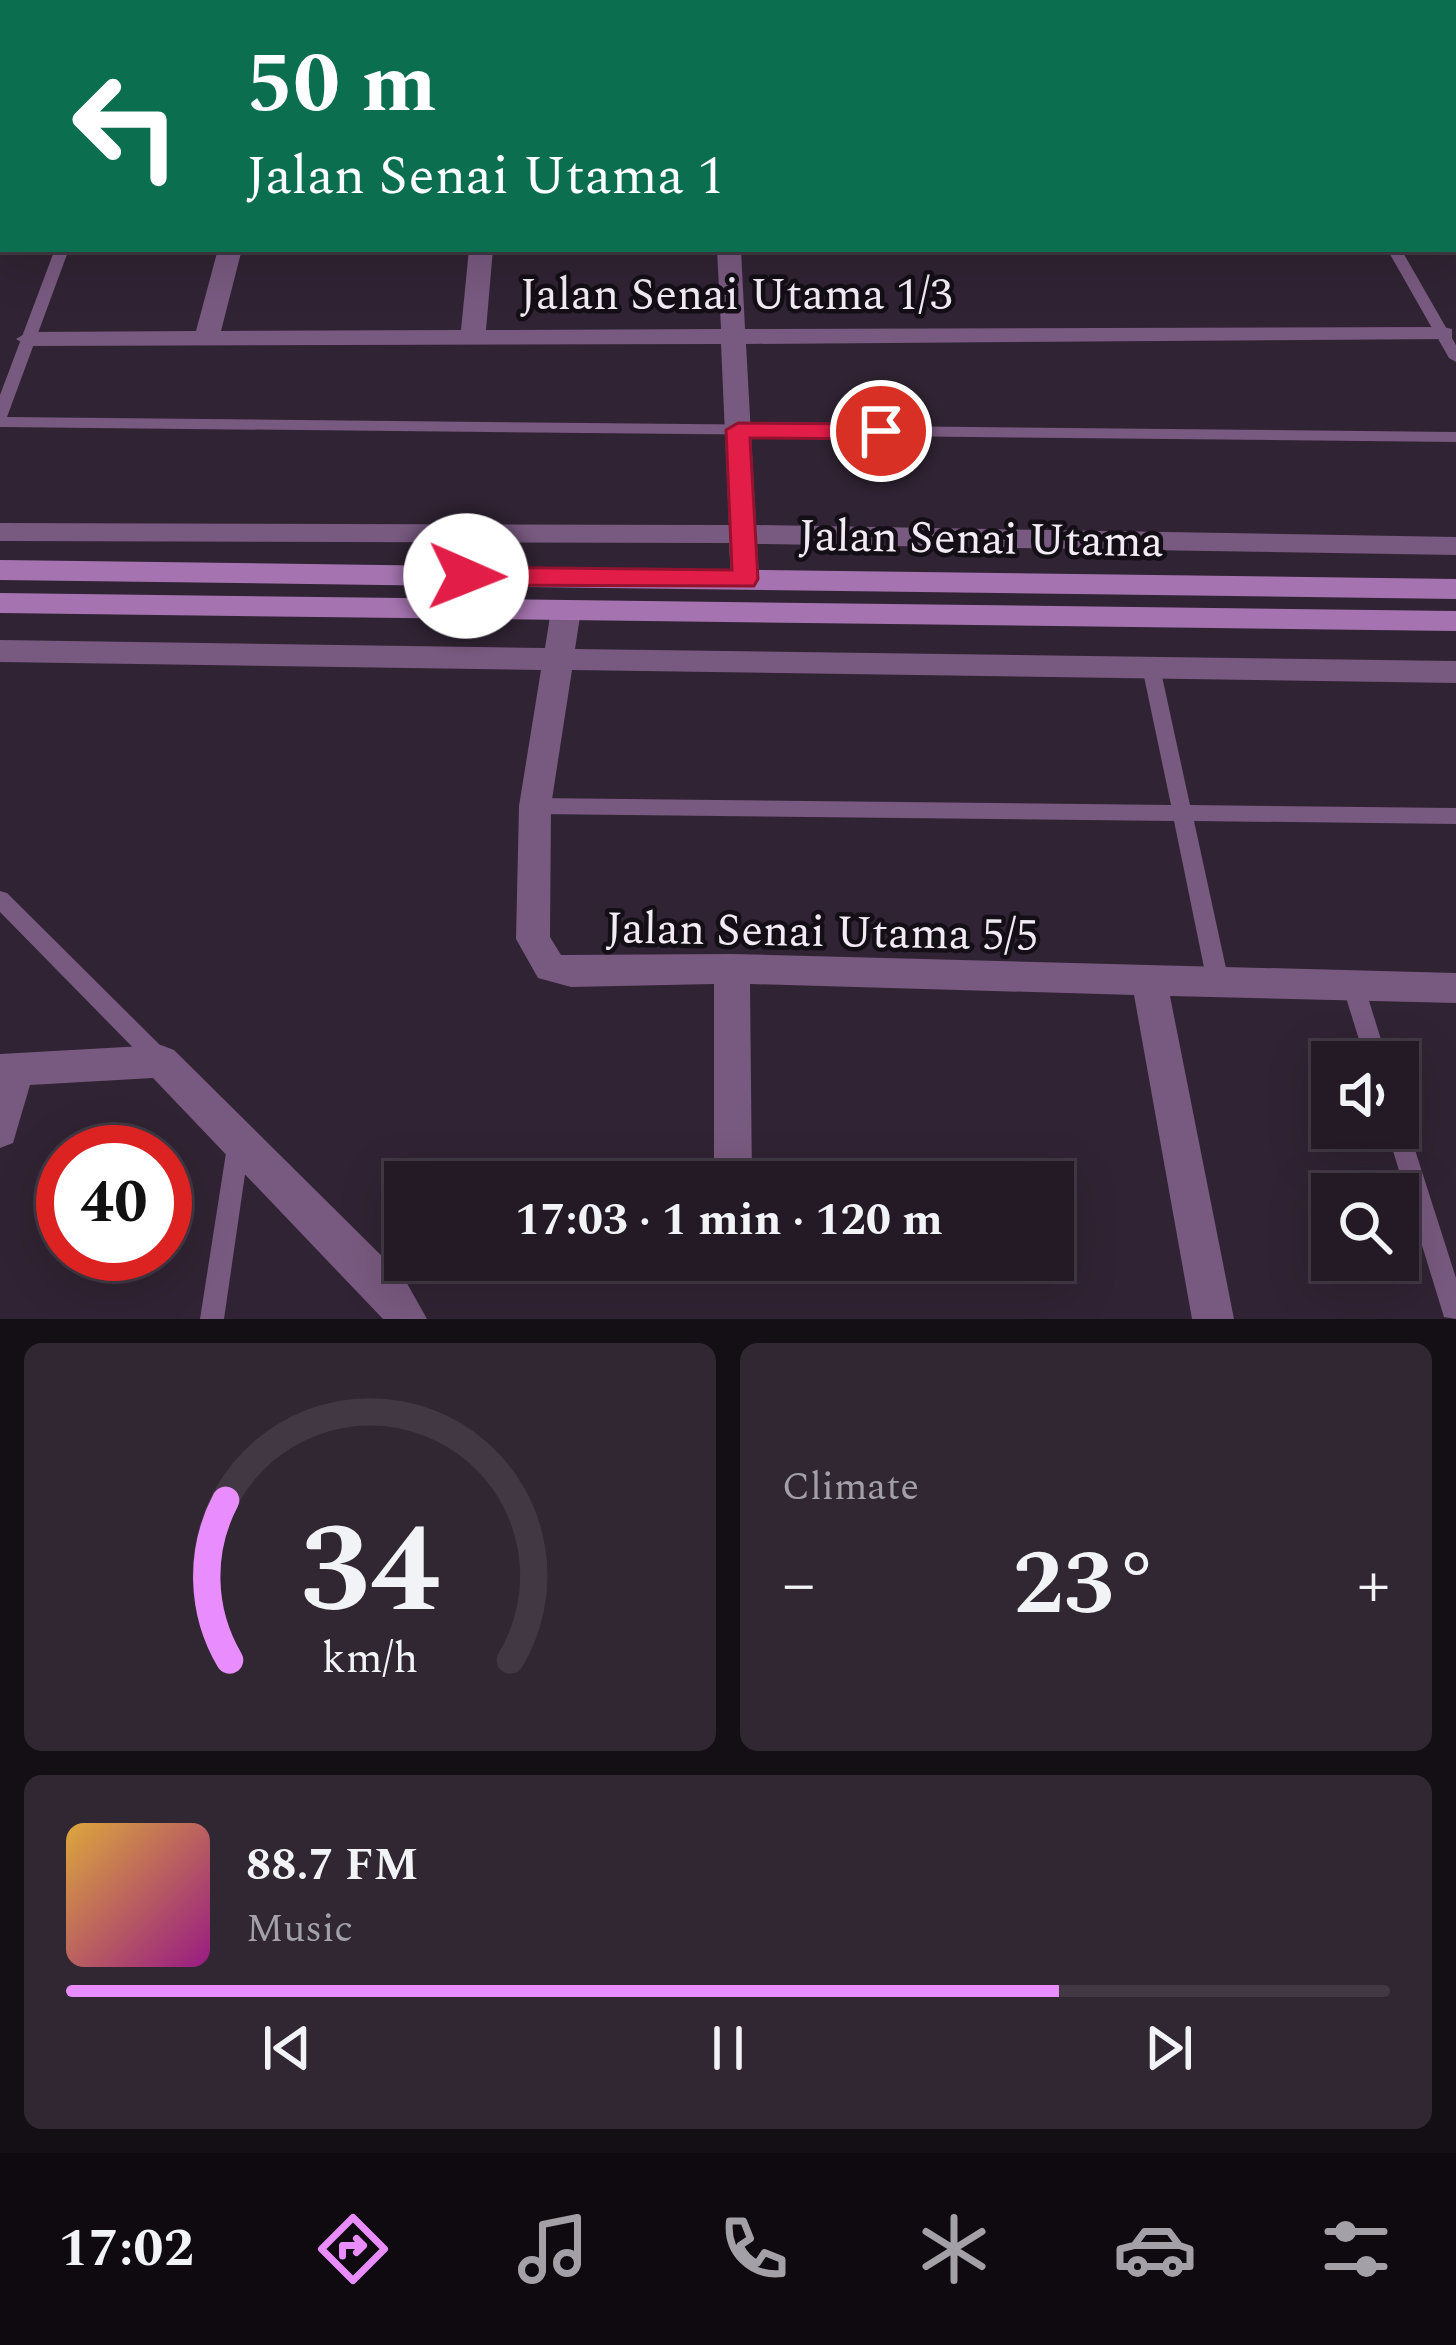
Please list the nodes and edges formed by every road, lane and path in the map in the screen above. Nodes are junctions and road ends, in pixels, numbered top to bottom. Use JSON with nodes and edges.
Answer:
{"nodes":[{"id":1,"x":61,"y":252,"type":"edge"},
{"id":2,"x":229,"y":252,"type":"edge"},
{"id":3,"x":481,"y":252,"type":"edge"},
{"id":4,"x":729,"y":252,"type":"edge"},
{"id":5,"x":1396,"y":252,"type":"edge"},
{"id":6,"x":473,"y":334,"type":"junction"},
{"id":7,"x":1443,"y":334,"type":"junction"},
{"id":8,"x":207,"y":337,"type":"junction"},
{"id":9,"x":733,"y":337,"type":"junction"},
{"id":10,"x":28,"y":339,"type":"junction"},
{"id":11,"x":1456,"y":358,"type":"edge"},
{"id":12,"x":0,"y":419,"type":"edge"},
{"id":13,"x":738,"y":430,"type":"junction"},
{"id":14,"x":1456,"y":436,"type":"edge"},
{"id":15,"x":0,"y":532,"type":"edge"},
{"id":16,"x":743,"y":534,"type":"junction"},
{"id":17,"x":1456,"y":545,"type":"edge"},
{"id":18,"x":0,"y":570,"type":"edge"},
{"id":19,"x":745,"y":579,"type":"junction"},
{"id":20,"x":1456,"y":589,"type":"edge"},
{"id":21,"x":0,"y":603,"type":"edge"},
{"id":22,"x":566,"y":610,"type":"junction"},
{"id":23,"x":1456,"y":621,"type":"edge"},
{"id":24,"x":0,"y":651,"type":"edge"},
{"id":25,"x":559,"y":657,"type":"junction"},
{"id":26,"x":1151,"y":667,"type":"junction"},
{"id":27,"x":1456,"y":672,"type":"edge"},
{"id":28,"x":535,"y":806,"type":"junction"},
{"id":29,"x":1180,"y":812,"type":"junction"},
{"id":30,"x":1456,"y":816,"type":"edge"},
{"id":31,"x":0,"y":899,"type":"edge"},
{"id":32,"x":732,"y":969,"type":"junction"},
{"id":33,"x":1149,"y":981,"type":"junction"},
{"id":34,"x":1218,"y":982,"type":"junction"},
{"id":35,"x":1354,"y":988,"type":"junction"},
{"id":36,"x":1456,"y":988,"type":"edge"},
{"id":37,"x":1370,"y":1041,"type":"edge"},
{"id":38,"x":160,"y":1061,"type":"junction"},
{"id":39,"x":8,"y":1069,"type":"edge"},
{"id":40,"x":0,"y":1131,"type":"edge"},
{"id":41,"x":239,"y":1139,"type":"junction"},
{"id":42,"x":1404,"y":1149,"type":"edge"},
{"id":43,"x":734,"y":1161,"type":"edge"},
{"id":44,"x":1456,"y":1317,"type":"edge"},
{"id":45,"x":212,"y":1319,"type":"edge"},
{"id":46,"x":406,"y":1319,"type":"edge"},
{"id":47,"x":1213,"y":1319,"type":"edge"}],
"edges":[{"from":1,"to":10,"type":"lane"},
{"from":2,"to":8,"type":"street"},
{"from":3,"to":6,"type":"street"},
{"from":4,"to":9,"type":"street"},
{"from":5,"to":7,"type":"lane"},
{"from":6,"to":8,"type":"street","name":"Jalan Senai Utama 1/3"},
{"from":6,"to":9,"type":"street","name":"Jalan Senai Utama 1/3"},
{"from":7,"to":9,"type":"street","name":"Jalan Senai Utama 1/3"},
{"from":7,"to":11,"type":"lane"},
{"from":8,"to":10,"type":"street","name":"Jalan Senai Utama 1/3"},
{"from":9,"to":13,"type":"street"},
{"from":10,"to":12,"type":"lane"},
{"from":12,"to":13,"type":"lane"},
{"from":13,"to":14,"type":"lane"},
{"from":13,"to":16,"type":"street"},
{"from":15,"to":16,"type":"street"},
{"from":16,"to":17,"type":"street"},
{"from":16,"to":19,"type":"street"},
{"from":18,"to":19,"type":"street","name":"Jalan Senai Utama"},
{"from":19,"to":20,"type":"street","name":"Jalan Senai Utama"},
{"from":21,"to":22,"type":"street","name":"Jalan Senai Utama"},
{"from":22,"to":23,"type":"street","name":"Jalan Senai Utama"},
{"from":22,"to":25,"type":"street","name":"Jalan Senai Utama 5/5"},
{"from":24,"to":25,"type":"street"},
{"from":25,"to":26,"type":"street"},
{"from":25,"to":28,"type":"street","name":"Jalan Senai Utama 5/5"},
{"from":26,"to":27,"type":"street"},
{"from":26,"to":29,"type":"lane"},
{"from":28,"to":29,"type":"lane"},
{"from":28,"to":32,"type":"street","name":"Jalan Senai Utama 5/5"},
{"from":29,"to":30,"type":"lane"},
{"from":29,"to":34,"type":"lane"},
{"from":31,"to":38,"type":"lane"},
{"from":32,"to":33,"type":"street","name":"Jalan Senai Utama 5/5"},
{"from":32,"to":43,"type":"street"},
{"from":33,"to":34,"type":"street","name":"Jalan Senai Utama 5/5"},
{"from":33,"to":47,"type":"street"},
{"from":34,"to":35,"type":"street","name":"Jalan Senai Utama 5/5"},
{"from":35,"to":36,"type":"street","name":"Jalan Senai Utama 5/5"},
{"from":35,"to":37,"type":"lane"},
{"from":38,"to":39,"type":"street"},
{"from":38,"to":41,"type":"street"},
{"from":39,"to":40,"type":"street"},
{"from":41,"to":45,"type":"lane"},
{"from":41,"to":46,"type":"street"},
{"from":42,"to":44,"type":"lane"}]}
